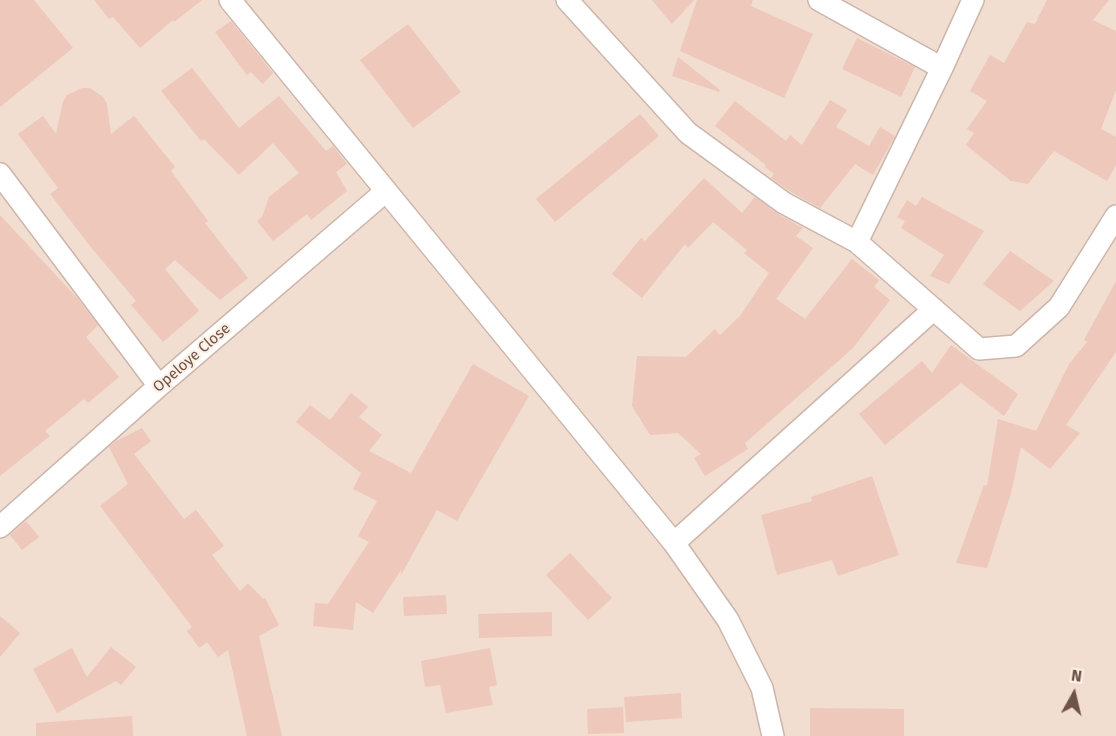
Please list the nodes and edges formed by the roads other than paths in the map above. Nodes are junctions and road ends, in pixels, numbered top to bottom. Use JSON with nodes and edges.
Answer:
{"nodes":[{"id":1,"x":230,"y":0,"type":"edge"},
{"id":2,"x":567,"y":0,"type":"edge"},
{"id":3,"x":819,"y":0,"type":"edge"},
{"id":4,"x":973,"y":0,"type":"edge"},
{"id":5,"x":942,"y":68,"type":"junction"},
{"id":6,"x":0,"y":174,"type":"edge"},
{"id":7,"x":386,"y":191,"type":"junction"},
{"id":8,"x":1116,"y":216,"type":"edge"},
{"id":9,"x":857,"y":242,"type":"junction"},
{"id":10,"x":934,"y":309,"type":"junction"},
{"id":11,"x":159,"y":386,"type":"junction"},
{"id":12,"x":0,"y":527,"type":"edge"},
{"id":13,"x":674,"y":543,"type":"junction"},
{"id":14,"x":773,"y":736,"type":"edge"}],
"edges":[{"from":1,"to":7,"type":"street"},
{"from":2,"to":9,"type":"street"},
{"from":3,"to":5,"type":"street"},
{"from":4,"to":5,"type":"street"},
{"from":5,"to":9,"type":"street"},
{"from":6,"to":11,"type":"street"},
{"from":7,"to":11,"type":"street","name":"Opeloye Close"},
{"from":7,"to":13,"type":"street"},
{"from":8,"to":10,"type":"street"},
{"from":9,"to":10,"type":"street"},
{"from":10,"to":13,"type":"street"},
{"from":11,"to":12,"type":"street","name":"Opeloye Close"},
{"from":13,"to":14,"type":"street"}]}
